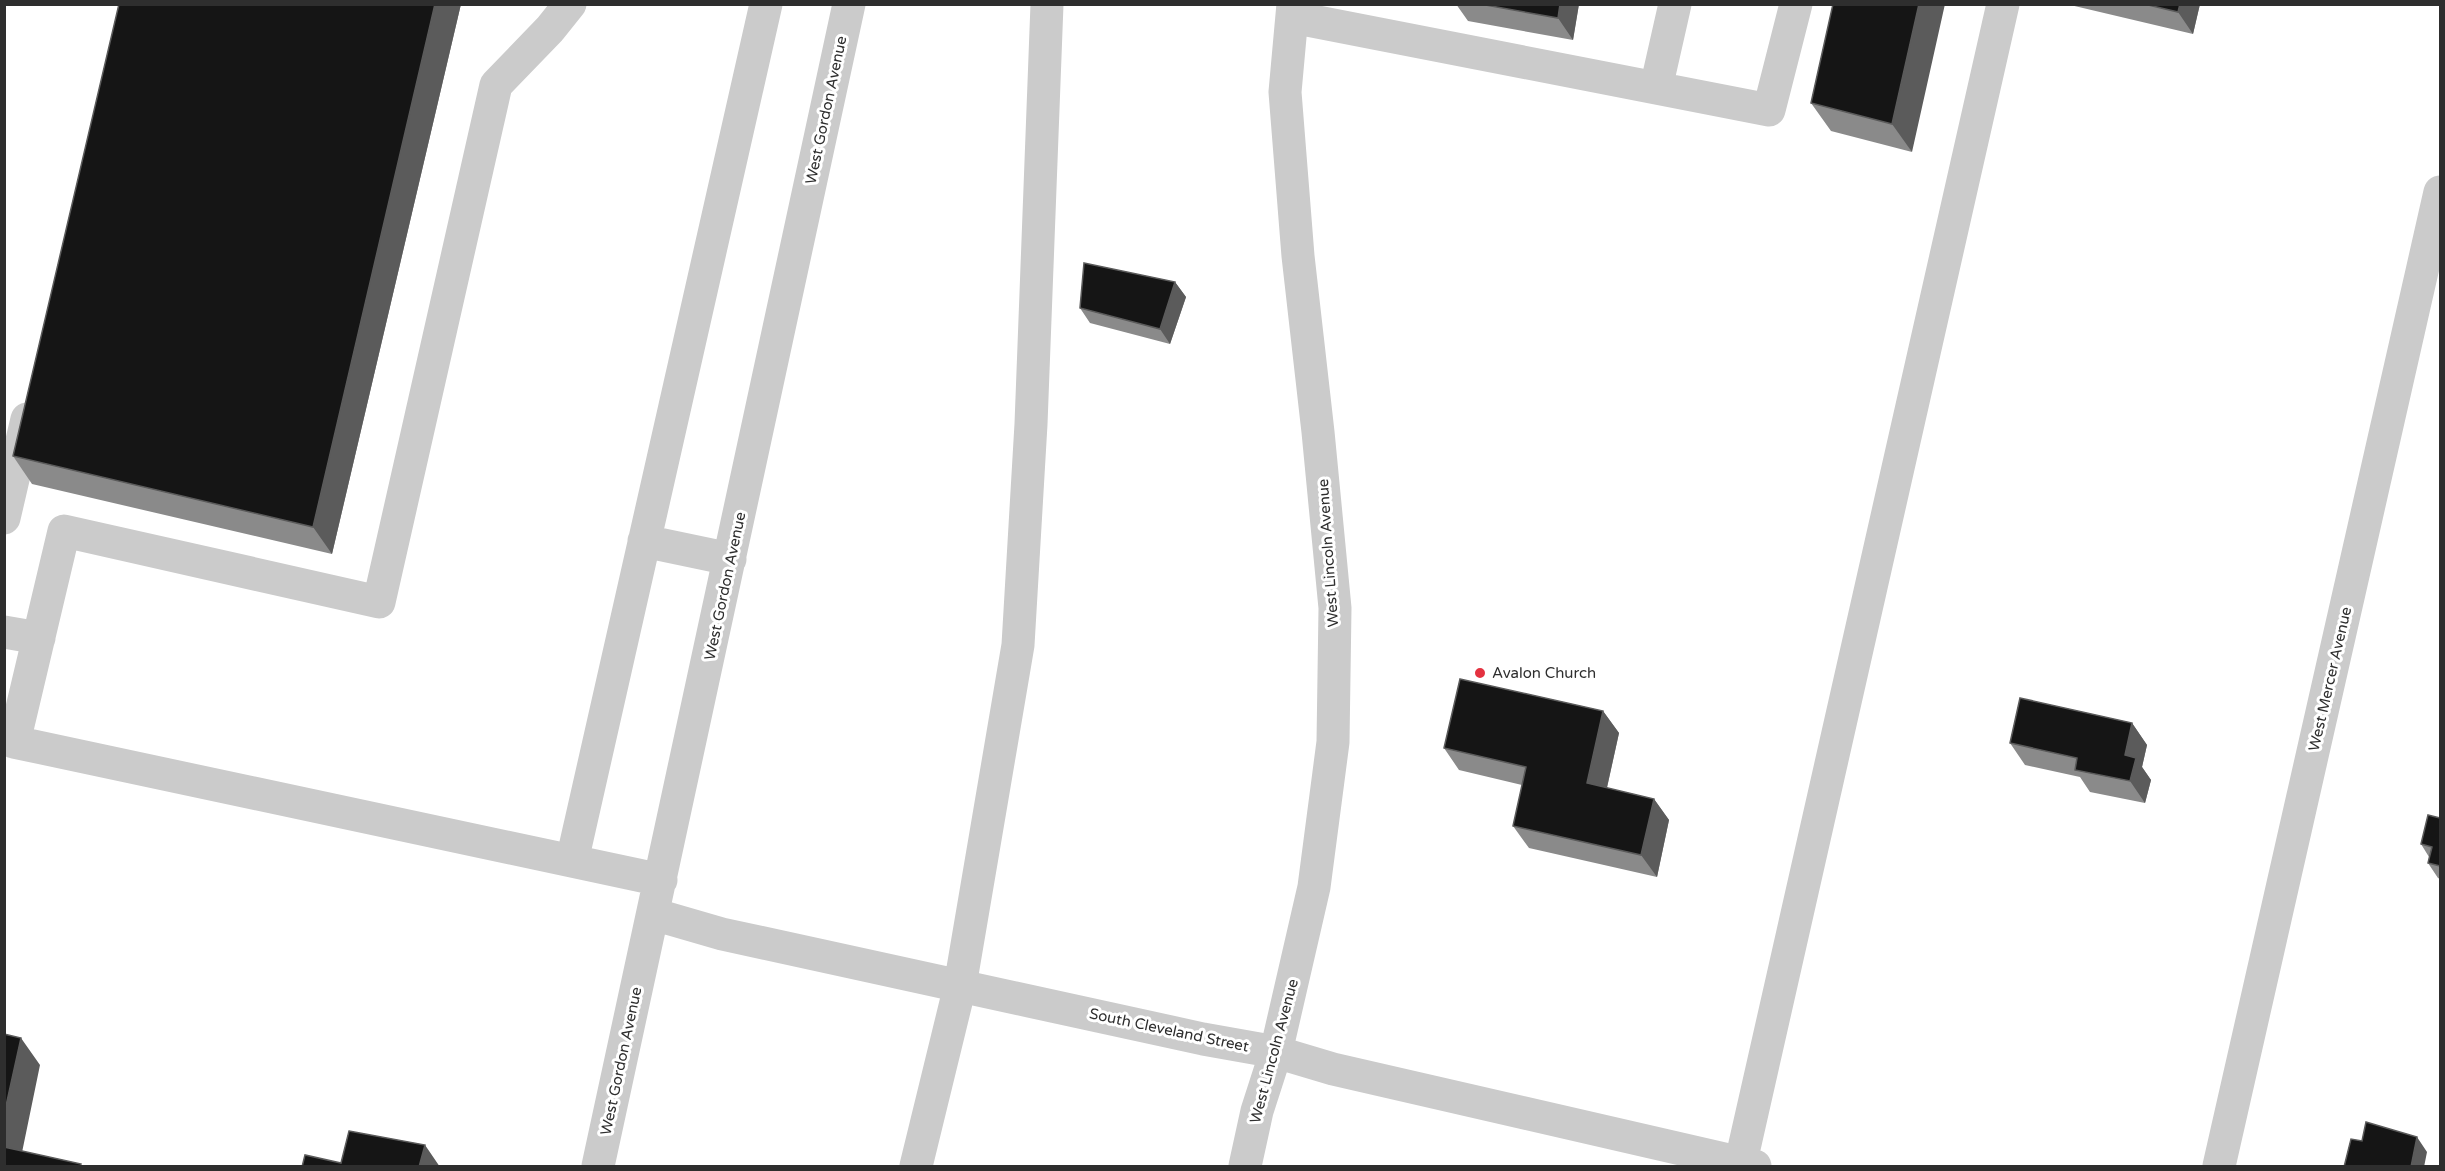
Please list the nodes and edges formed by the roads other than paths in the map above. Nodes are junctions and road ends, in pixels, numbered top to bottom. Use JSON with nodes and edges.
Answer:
{"nodes":[{"id":1,"x":570,"y":4,"type":"edge"},
{"id":2,"x":766,"y":4,"type":"edge"},
{"id":3,"x":849,"y":4,"type":"edge"},
{"id":4,"x":1047,"y":4,"type":"edge"},
{"id":5,"x":1675,"y":4,"type":"edge"},
{"id":6,"x":1796,"y":4,"type":"edge"},
{"id":7,"x":2003,"y":4,"type":"edge"},
{"id":8,"x":1292,"y":11,"type":"edge"},
{"id":9,"x":1656,"y":88,"type":"junction"},
{"id":10,"x":2440,"y":192,"type":"edge"},
{"id":11,"x":33,"y":390,"type":"edge"},
{"id":12,"x":4,"y":518,"type":"edge"},
{"id":13,"x":644,"y":541,"type":"junction"},
{"id":14,"x":730,"y":559,"type":"junction"},
{"id":15,"x":4,"y":632,"type":"edge"},
{"id":16,"x":39,"y":638,"type":"junction"},
{"id":17,"x":572,"y":861,"type":"junction"},
{"id":18,"x":661,"y":880,"type":"junction"},
{"id":19,"x":653,"y":914,"type":"junction"},
{"id":20,"x":960,"y":986,"type":"junction"},
{"id":21,"x":1276,"y":1052,"type":"junction"},
{"id":22,"x":1745,"y":1165,"type":"edge"},
{"id":23,"x":598,"y":1167,"type":"edge"},
{"id":24,"x":916,"y":1167,"type":"edge"},
{"id":25,"x":1245,"y":1167,"type":"edge"},
{"id":26,"x":2219,"y":1167,"type":"edge"}],
"edges":[{"from":1,"to":16,"type":"street"},
{"from":2,"to":13,"type":"street"},
{"from":3,"to":14,"type":"street","name":"West Gordon Avenue"},
{"from":4,"to":20,"type":"street"},
{"from":5,"to":9,"type":"street"},
{"from":6,"to":9,"type":"street"},
{"from":7,"to":22,"type":"street"},
{"from":8,"to":9,"type":"street"},
{"from":8,"to":21,"type":"street","name":"West Lincoln Avenue"},
{"from":10,"to":26,"type":"street","name":"West Mercer Avenue"},
{"from":11,"to":12,"type":"street"},
{"from":13,"to":14,"type":"street"},
{"from":13,"to":17,"type":"street"},
{"from":14,"to":18,"type":"street","name":"West Gordon Avenue"},
{"from":15,"to":16,"type":"street"},
{"from":16,"to":17,"type":"street"},
{"from":17,"to":18,"type":"street"},
{"from":18,"to":19,"type":"street","name":"West Gordon Avenue"},
{"from":19,"to":20,"type":"street","name":"South Cleveland Street"},
{"from":19,"to":23,"type":"street","name":"West Gordon Avenue"},
{"from":20,"to":21,"type":"street","name":"South Cleveland Street"},
{"from":20,"to":24,"type":"street"},
{"from":21,"to":22,"type":"street","name":"South Cleveland Street"},
{"from":21,"to":25,"type":"street","name":"West Lincoln Avenue"}]}
